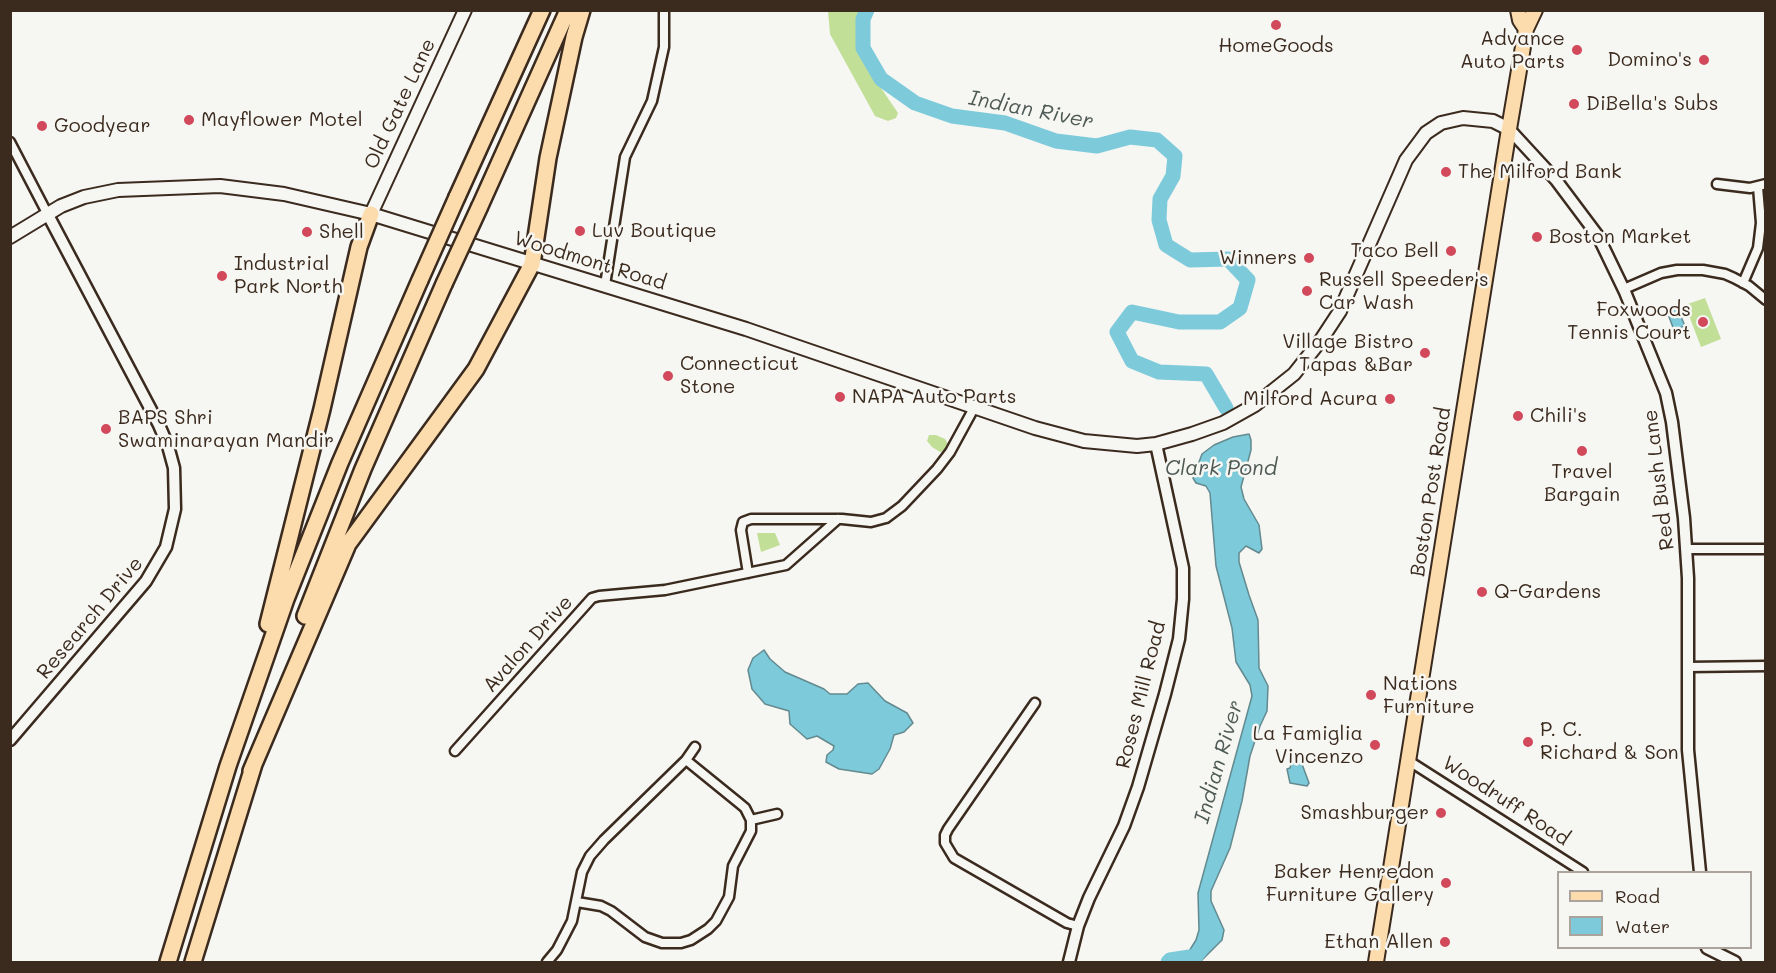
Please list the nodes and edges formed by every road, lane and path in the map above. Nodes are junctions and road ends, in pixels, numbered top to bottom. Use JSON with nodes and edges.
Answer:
{"nodes":[{"id":1,"x":465,"y":10,"type":"edge"},
{"id":2,"x":542,"y":10,"type":"edge"},
{"id":3,"x":568,"y":10,"type":"edge"},
{"id":4,"x":582,"y":10,"type":"edge"},
{"id":5,"x":664,"y":10,"type":"edge"},
{"id":6,"x":1518,"y":10,"type":"edge"},
{"id":7,"x":1535,"y":10,"type":"edge"},
{"id":8,"x":1526,"y":29,"type":"junction"},
{"id":9,"x":1509,"y":129,"type":"junction"},
{"id":10,"x":10,"y":142,"type":"edge"},
{"id":11,"x":1718,"y":184,"type":"dead end"},
{"id":12,"x":1762,"y":186,"type":"edge"},
{"id":13,"x":47,"y":213,"type":"junction"},
{"id":14,"x":371,"y":214,"type":"junction"},
{"id":15,"x":10,"y":237,"type":"edge"},
{"id":16,"x":1762,"y":249,"type":"edge"},
{"id":17,"x":532,"y":264,"type":"junction"},
{"id":18,"x":1743,"y":283,"type":"junction"},
{"id":19,"x":605,"y":285,"type":"junction"},
{"id":20,"x":1623,"y":289,"type":"junction"},
{"id":21,"x":1766,"y":300,"type":"edge"},
{"id":22,"x":974,"y":408,"type":"junction"},
{"id":23,"x":1156,"y":444,"type":"junction"},
{"id":24,"x":838,"y":519,"type":"junction"},
{"id":25,"x":1686,"y":549,"type":"junction"},
{"id":26,"x":1766,"y":549,"type":"edge"},
{"id":27,"x":748,"y":573,"type":"junction"},
{"id":28,"x":1766,"y":666,"type":"edge"},
{"id":29,"x":1688,"y":667,"type":"junction"},
{"id":30,"x":1035,"y":703,"type":"dead end"},
{"id":31,"x":246,"y":710,"type":"junction"},
{"id":32,"x":10,"y":740,"type":"edge"},
{"id":33,"x":695,"y":747,"type":"dead end"},
{"id":34,"x":455,"y":751,"type":"dead end"},
{"id":35,"x":686,"y":760,"type":"junction"},
{"id":36,"x":1409,"y":761,"type":"junction"},
{"id":37,"x":251,"y":771,"type":"junction"},
{"id":38,"x":777,"y":814,"type":"dead end"},
{"id":39,"x":751,"y":820,"type":"junction"},
{"id":40,"x":1580,"y":871,"type":"edge"},
{"id":41,"x":1700,"y":871,"type":"edge"},
{"id":42,"x":577,"y":902,"type":"junction"},
{"id":43,"x":1078,"y":926,"type":"junction"},
{"id":44,"x":1708,"y":949,"type":"edge"},
{"id":45,"x":168,"y":963,"type":"edge"},
{"id":46,"x":193,"y":963,"type":"edge"},
{"id":47,"x":547,"y":963,"type":"edge"},
{"id":48,"x":1069,"y":963,"type":"edge"},
{"id":49,"x":1376,"y":963,"type":"edge"},
{"id":50,"x":1735,"y":963,"type":"edge"}],
"edges":[{"from":1,"to":14,"type":"main road","name":"Old Gate Lane"},
{"from":2,"to":31,"type":"highway","bridge":true},
{"from":3,"to":37,"type":"highway","bridge":true},
{"from":4,"to":17,"type":"highway"},
{"from":5,"to":19,"type":"street"},
{"from":6,"to":8,"type":"main road"},
{"from":7,"to":8,"type":"main road","name":"Boston Post Road"},
{"from":8,"to":9,"type":"main road","name":"Boston Post Road"},
{"from":9,"to":20,"type":"street","name":"Red Bush Lane"},
{"from":9,"to":23,"type":"main road"},
{"from":9,"to":36,"type":"main road","name":"Boston Post Road"},
{"from":10,"to":13,"type":"street"},
{"from":11,"to":12,"type":"street"},
{"from":12,"to":16,"type":"street"},
{"from":13,"to":14,"type":"main road","name":"Woodmont Road"},
{"from":13,"to":15,"type":"main road","name":"Woodmont Road"},
{"from":13,"to":32,"type":"street","name":"Research Drive"},
{"from":14,"to":17,"type":"main road","name":"Woodmont Road"},
{"from":14,"to":31,"type":"highway"},
{"from":16,"to":18,"type":"street"},
{"from":17,"to":19,"type":"main road","name":"Woodmont Road"},
{"from":17,"to":37,"type":"highway"},
{"from":18,"to":20,"type":"street"},
{"from":18,"to":21,"type":"street"},
{"from":19,"to":22,"type":"main road","name":"Woodmont Road"},
{"from":20,"to":25,"type":"street","name":"Red Bush Lane"},
{"from":22,"to":23,"type":"main road","name":"Woodmont Road"},
{"from":22,"to":24,"type":"street"},
{"from":23,"to":43,"type":"street","name":"Roses Mill Road"},
{"from":24,"to":27,"type":"street","name":"Avalon Drive"},
{"from":24,"to":27,"type":"street"},
{"from":25,"to":26,"type":"street"},
{"from":25,"to":29,"type":"street","name":"Red Bush Lane"},
{"from":27,"to":34,"type":"street","name":"Avalon Drive"},
{"from":28,"to":29,"type":"street"},
{"from":29,"to":41,"type":"street","name":"Red Bush Lane"},
{"from":30,"to":43,"type":"street"},
{"from":31,"to":45,"type":"highway"},
{"from":33,"to":35,"type":"street"},
{"from":35,"to":39,"type":"street"},
{"from":35,"to":42,"type":"street"},
{"from":36,"to":40,"type":"street","name":"Woodruff Road"},
{"from":36,"to":49,"type":"main road","name":"Boston Post Road"},
{"from":37,"to":46,"type":"highway"},
{"from":38,"to":39,"type":"street"},
{"from":39,"to":42,"type":"street"},
{"from":42,"to":47,"type":"street"},
{"from":43,"to":48,"type":"street","name":"Roses Mill Road"},
{"from":44,"to":50,"type":"street"}]}
